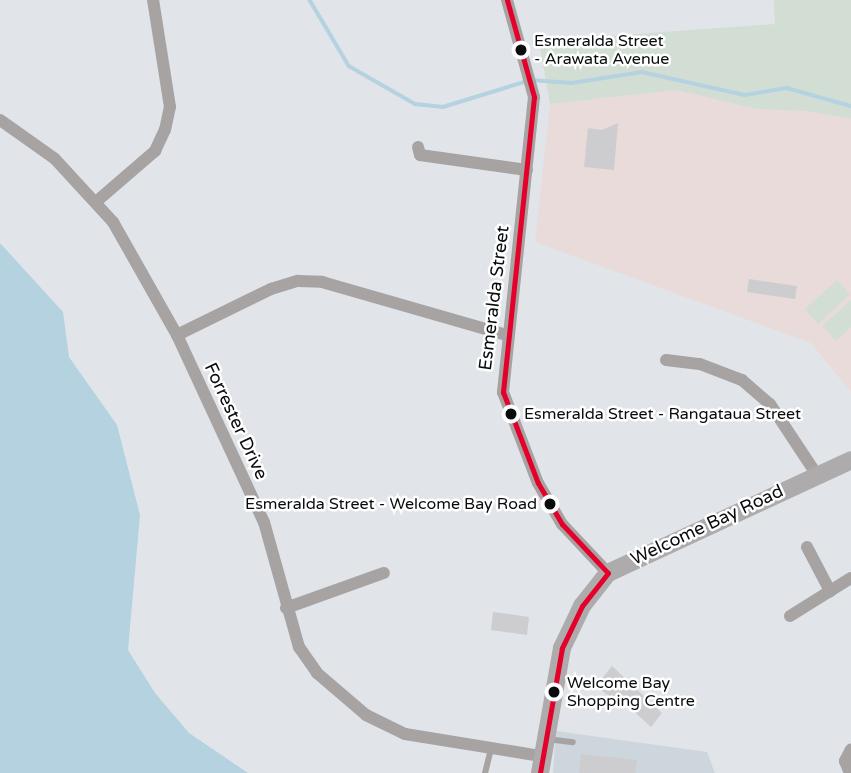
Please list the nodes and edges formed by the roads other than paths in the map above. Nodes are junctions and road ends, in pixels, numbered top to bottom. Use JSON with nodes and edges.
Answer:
{"nodes":[{"id":1,"x":153,"y":0,"type":"edge"},
{"id":2,"x":507,"y":0,"type":"edge"},
{"id":3,"x":0,"y":120,"type":"edge"},
{"id":4,"x":418,"y":147,"type":"dead end"},
{"id":5,"x":527,"y":170,"type":"junction"},
{"id":6,"x":97,"y":201,"type":"junction"},
{"id":7,"x":177,"y":335,"type":"junction"},
{"id":8,"x":507,"y":335,"type":"junction"},
{"id":9,"x":666,"y":360,"type":"dead end"},
{"id":10,"x":850,"y":464,"type":"edge"},
{"id":11,"x":817,"y":475,"type":"junction"},
{"id":12,"x":807,"y":547,"type":"dead end"},
{"id":13,"x":384,"y":573,"type":"dead end"},
{"id":14,"x":608,"y":573,"type":"junction"},
{"id":15,"x":851,"y":578,"type":"edge"},
{"id":16,"x":830,"y":591,"type":"junction"},
{"id":17,"x":286,"y":608,"type":"junction"},
{"id":18,"x":790,"y":616,"type":"dead end"},
{"id":19,"x":573,"y":743,"type":"dead end"},
{"id":20,"x":491,"y":749,"type":"junction"},
{"id":21,"x":851,"y":749,"type":"edge"},
{"id":22,"x":542,"y":756,"type":"edge"},
{"id":23,"x":844,"y":772,"type":"edge"},
{"id":24,"x":485,"y":773,"type":"edge"}],
"edges":[{"from":1,"to":6,"type":"street"},
{"from":2,"to":5,"type":"street","name":"Esmeralda Street"},
{"from":3,"to":6,"type":"street","name":"Forrester Drive"},
{"from":4,"to":5,"type":"street"},
{"from":5,"to":8,"type":"street","name":"Esmeralda Street"},
{"from":6,"to":7,"type":"street","name":"Forrester Drive"},
{"from":7,"to":8,"type":"street"},
{"from":7,"to":17,"type":"street","name":"Forrester Drive"},
{"from":8,"to":14,"type":"street","name":"Esmeralda Street"},
{"from":9,"to":11,"type":"street"},
{"from":10,"to":11,"type":"main road","name":"Welcome Bay Road"},
{"from":11,"to":14,"type":"main road","name":"Welcome Bay Road"},
{"from":12,"to":16,"type":"street"},
{"from":13,"to":17,"type":"street"},
{"from":14,"to":22,"type":"main road","name":"Welcome Bay Road"},
{"from":15,"to":16,"type":"street"},
{"from":16,"to":18,"type":"street"},
{"from":17,"to":20,"type":"street","name":"Forrester Drive"},
{"from":19,"to":22,"type":"lane"},
{"from":20,"to":22,"type":"street","name":"Forrester Drive"},
{"from":20,"to":24,"type":"lane"},
{"from":21,"to":23,"type":"street"}]}
